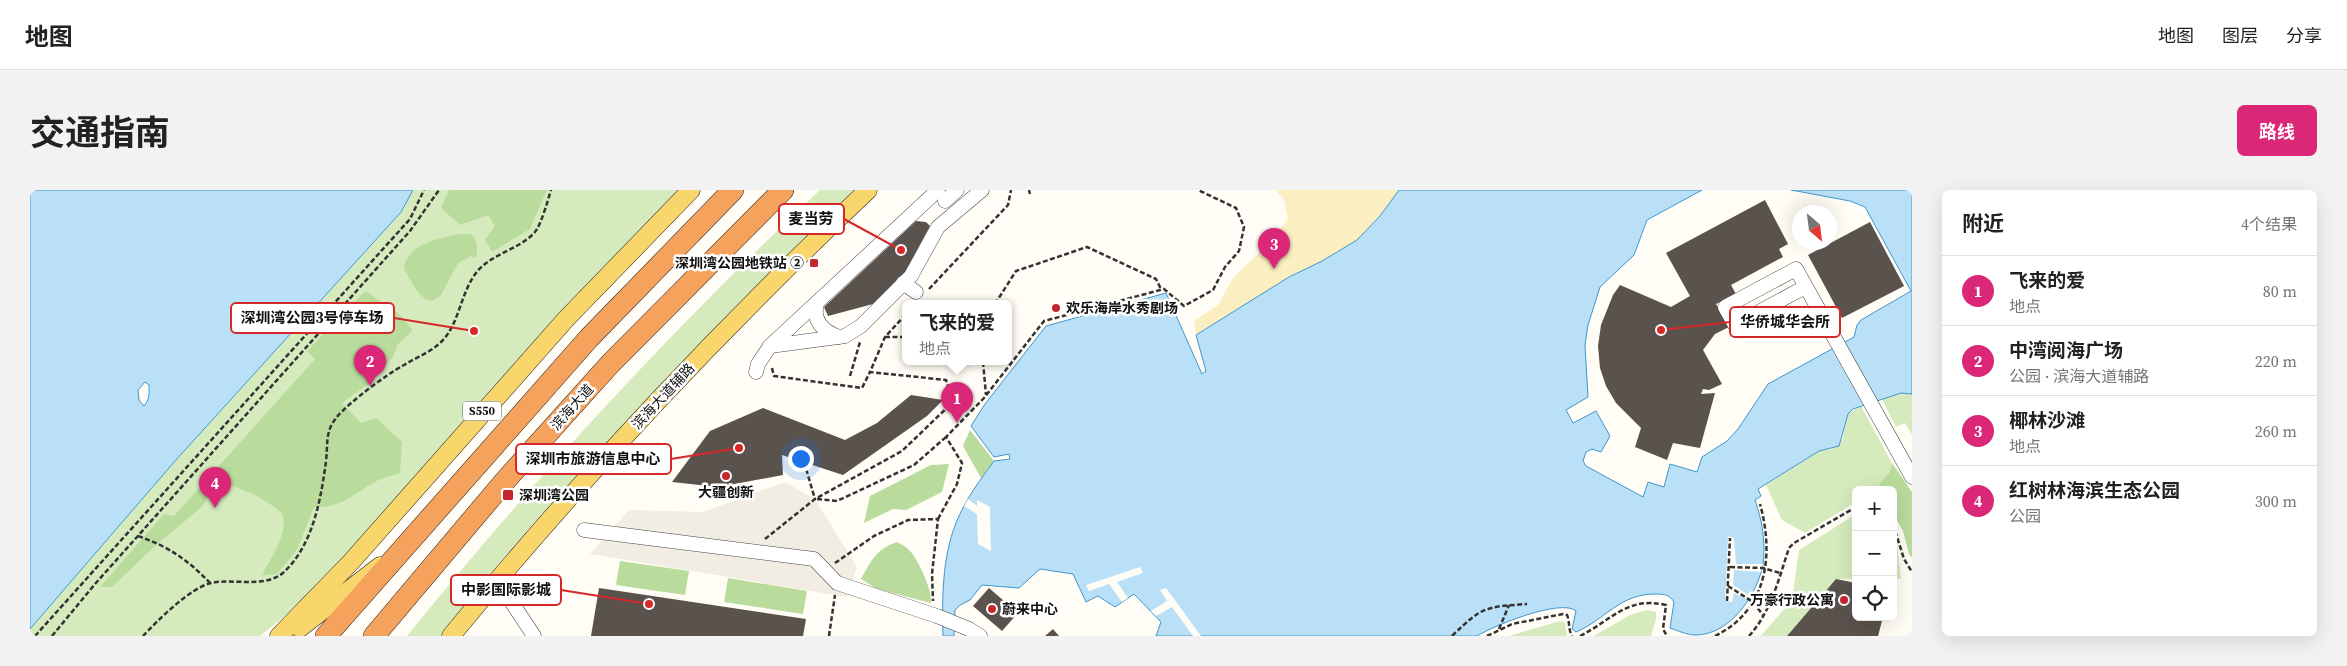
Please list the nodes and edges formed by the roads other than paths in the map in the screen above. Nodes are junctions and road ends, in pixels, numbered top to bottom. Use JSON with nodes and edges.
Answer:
{"nodes":[{"id":1,"x":691,"y":190,"type":"edge"},
{"id":2,"x":733,"y":190,"type":"edge"},
{"id":3,"x":783,"y":190,"type":"edge"},
{"id":4,"x":868,"y":190,"type":"edge"},
{"id":5,"x":957,"y":190,"type":"edge"},
{"id":6,"x":982,"y":190,"type":"edge"},
{"id":7,"x":941,"y":196,"type":"edge"},
{"id":8,"x":903,"y":283,"type":"junction"},
{"id":9,"x":1805,"y":287,"type":"junction"},
{"id":10,"x":921,"y":291,"type":"road end"},
{"id":11,"x":817,"y":303,"type":"junction"},
{"id":12,"x":839,"y":337,"type":"junction"},
{"id":13,"x":770,"y":346,"type":"junction"},
{"id":14,"x":756,"y":372,"type":"dead end"},
{"id":15,"x":1912,"y":478,"type":"edge"},
{"id":16,"x":584,"y":530,"type":"dead end"},
{"id":17,"x":404,"y":547,"type":"junction"},
{"id":18,"x":497,"y":580,"type":"junction"},
{"id":19,"x":974,"y":632,"type":"edge"},
{"id":20,"x":527,"y":634,"type":"edge"},
{"id":21,"x":279,"y":636,"type":"edge"},
{"id":22,"x":290,"y":636,"type":"edge"},
{"id":23,"x":326,"y":636,"type":"edge"},
{"id":24,"x":374,"y":636,"type":"edge"},
{"id":25,"x":451,"y":636,"type":"edge"}],
"edges":[{"from":1,"to":21,"type":"main road","number":"S550"},
{"from":2,"to":17,"type":"highway","number":"S550"},
{"from":3,"to":24,"type":"highway","name":"滨海大道"},
{"from":4,"to":18,"type":"main road","name":"滨海大道辅路"},
{"from":5,"to":7,"type":"street"},
{"from":6,"to":8,"type":"street"},
{"from":7,"to":11,"type":"street"},
{"from":8,"to":10,"type":"street"},
{"from":8,"to":12,"type":"street"},
{"from":9,"to":9,"type":"street"},
{"from":9,"to":15,"type":"street"},
{"from":11,"to":12,"type":"street"},
{"from":11,"to":13,"type":"street"},
{"from":12,"to":13,"type":"street"},
{"from":13,"to":14,"type":"street"},
{"from":16,"to":19,"type":"street"},
{"from":17,"to":22,"type":"main road"},
{"from":17,"to":23,"type":"highway","number":"S550"},
{"from":18,"to":20,"type":"street"},
{"from":18,"to":25,"type":"main road","name":"滨海大道辅路"}]}
